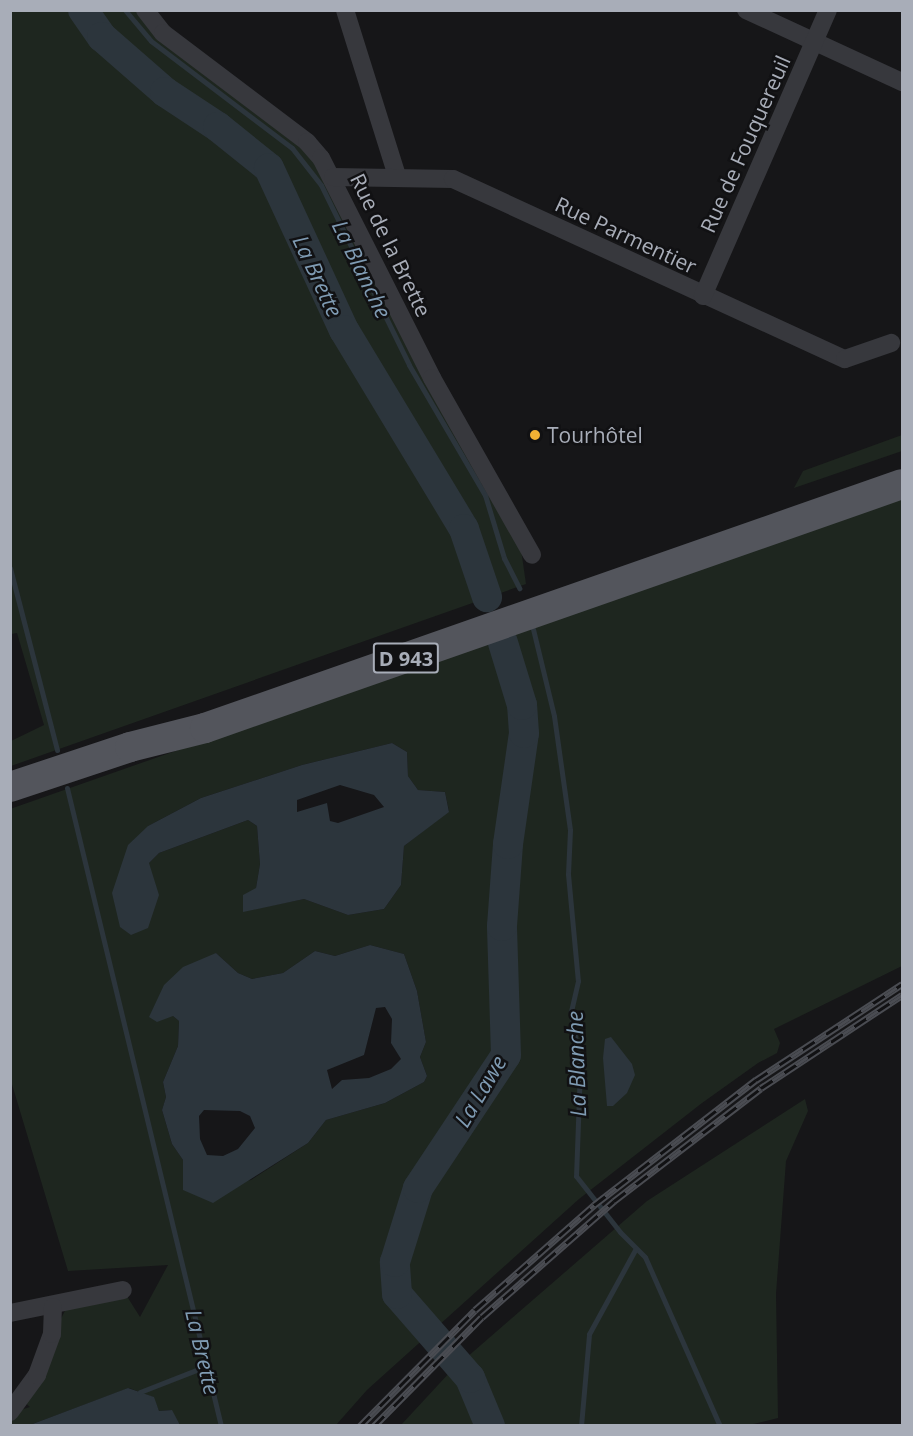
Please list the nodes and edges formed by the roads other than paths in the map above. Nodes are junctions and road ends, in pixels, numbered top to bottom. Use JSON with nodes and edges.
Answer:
{"nodes":[{"id":1,"x":145,"y":10,"type":"edge"},
{"id":2,"x":345,"y":10,"type":"edge"},
{"id":3,"x":746,"y":10,"type":"edge"},
{"id":4,"x":828,"y":10,"type":"edge"},
{"id":5,"x":814,"y":42,"type":"junction"},
{"id":6,"x":903,"y":82,"type":"edge"},
{"id":7,"x":397,"y":176,"type":"junction"},
{"id":8,"x":333,"y":177,"type":"junction"},
{"id":9,"x":703,"y":296,"type":"junction"},
{"id":10,"x":891,"y":343,"type":"dead end"},
{"id":11,"x":903,"y":465,"type":"edge"},
{"id":12,"x":903,"y":484,"type":"edge"},
{"id":13,"x":532,"y":555,"type":"dead end"},
{"id":14,"x":130,"y":747,"type":"junction"},
{"id":15,"x":10,"y":788,"type":"edge"},
{"id":16,"x":123,"y":1290,"type":"dead end"},
{"id":17,"x":53,"y":1307,"type":"junction"},
{"id":18,"x":10,"y":1313,"type":"edge"},
{"id":19,"x":10,"y":1412,"type":"edge"}],
"edges":[{"from":1,"to":8,"type":"street","name":"Rue de la Brette"},
{"from":2,"to":7,"type":"street"},
{"from":3,"to":5,"type":"street"},
{"from":4,"to":5,"type":"street","name":"Rue de Fouquereuil"},
{"from":5,"to":6,"type":"street"},
{"from":5,"to":9,"type":"street","name":"Rue de Fouquereuil"},
{"from":7,"to":8,"type":"street","name":"Rue Parmentier"},
{"from":7,"to":9,"type":"street","name":"Rue Parmentier"},
{"from":8,"to":13,"type":"street","name":"Rue de la Brette"},
{"from":9,"to":10,"type":"street","name":"Rue Parmentier"},
{"from":11,"to":14,"type":"main road","number":"D 943"},
{"from":12,"to":14,"type":"main road","number":"D 943"},
{"from":14,"to":15,"type":"main road","number":"D 943"},
{"from":16,"to":17,"type":"street"},
{"from":17,"to":18,"type":"street"},
{"from":17,"to":19,"type":"street"}]}
